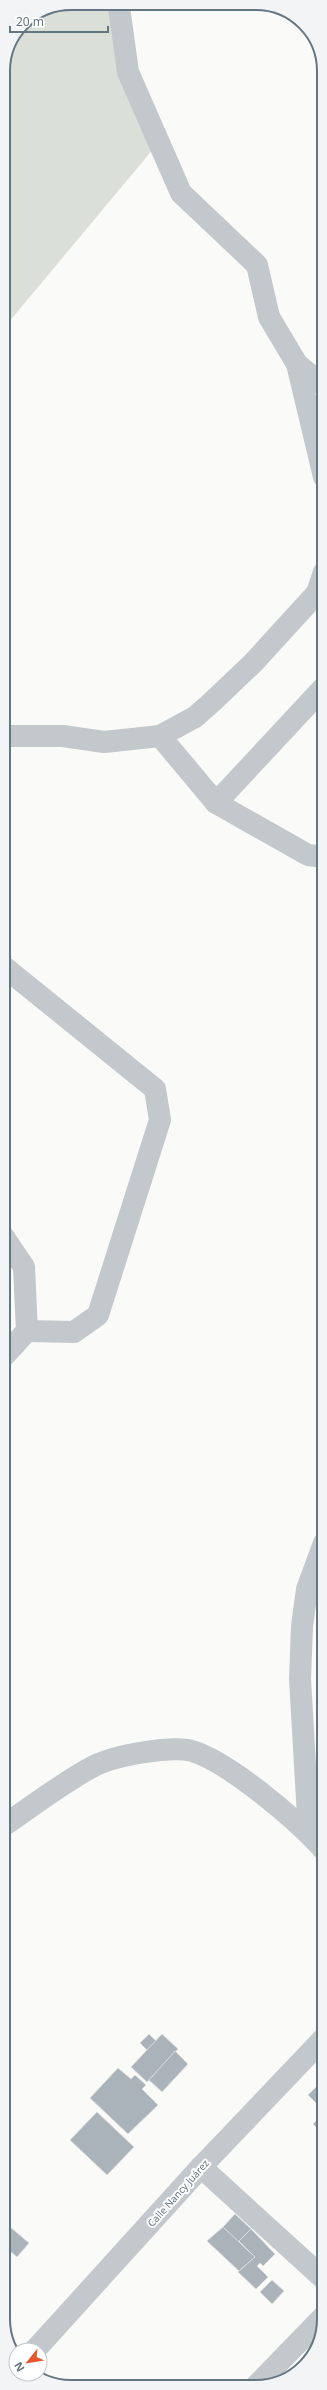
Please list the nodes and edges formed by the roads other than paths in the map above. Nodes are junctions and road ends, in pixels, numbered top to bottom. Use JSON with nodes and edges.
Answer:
{"nodes":[{"id":1,"x":118,"y":10,"type":"edge"},
{"id":2,"x":297,"y":364,"type":"junction"},
{"id":3,"x":317,"y":380,"type":"edge"},
{"id":4,"x":317,"y":448,"type":"edge"},
{"id":5,"x":317,"y":599,"type":"edge"},
{"id":6,"x":317,"y":695,"type":"edge"},
{"id":7,"x":10,"y":736,"type":"edge"},
{"id":8,"x":160,"y":736,"type":"junction"},
{"id":9,"x":216,"y":803,"type":"junction"},
{"id":10,"x":317,"y":856,"type":"edge"},
{"id":11,"x":10,"y":972,"type":"edge"},
{"id":12,"x":10,"y":1246,"type":"edge"},
{"id":13,"x":27,"y":1331,"type":"junction"},
{"id":14,"x":10,"y":1350,"type":"edge"},
{"id":15,"x":317,"y":1562,"type":"edge"},
{"id":16,"x":10,"y":1821,"type":"edge"},
{"id":17,"x":309,"y":1834,"type":"junction"},
{"id":18,"x":317,"y":1843,"type":"edge"},
{"id":19,"x":317,"y":2045,"type":"edge"},
{"id":20,"x":201,"y":2167,"type":"junction"},
{"id":21,"x":317,"y":2273,"type":"edge"},
{"id":22,"x":317,"y":2324,"type":"edge"},
{"id":23,"x":42,"y":2342,"type":"edge"},
{"id":24,"x":262,"y":2380,"type":"edge"}],
"edges":[{"from":1,"to":2,"type":"street"},
{"from":2,"to":3,"type":"street"},
{"from":2,"to":4,"type":"street"},
{"from":5,"to":8,"type":"street"},
{"from":6,"to":9,"type":"street"},
{"from":7,"to":8,"type":"street"},
{"from":8,"to":9,"type":"street"},
{"from":9,"to":10,"type":"street"},
{"from":11,"to":13,"type":"street"},
{"from":12,"to":13,"type":"street"},
{"from":13,"to":14,"type":"street"},
{"from":15,"to":17,"type":"street"},
{"from":16,"to":17,"type":"street"},
{"from":17,"to":18,"type":"street"},
{"from":19,"to":20,"type":"street","name":"Calle Nancy Juárez"},
{"from":20,"to":21,"type":"street"},
{"from":20,"to":23,"type":"street","name":"Calle Nancy Juárez"},
{"from":22,"to":24,"type":"street"}]}
